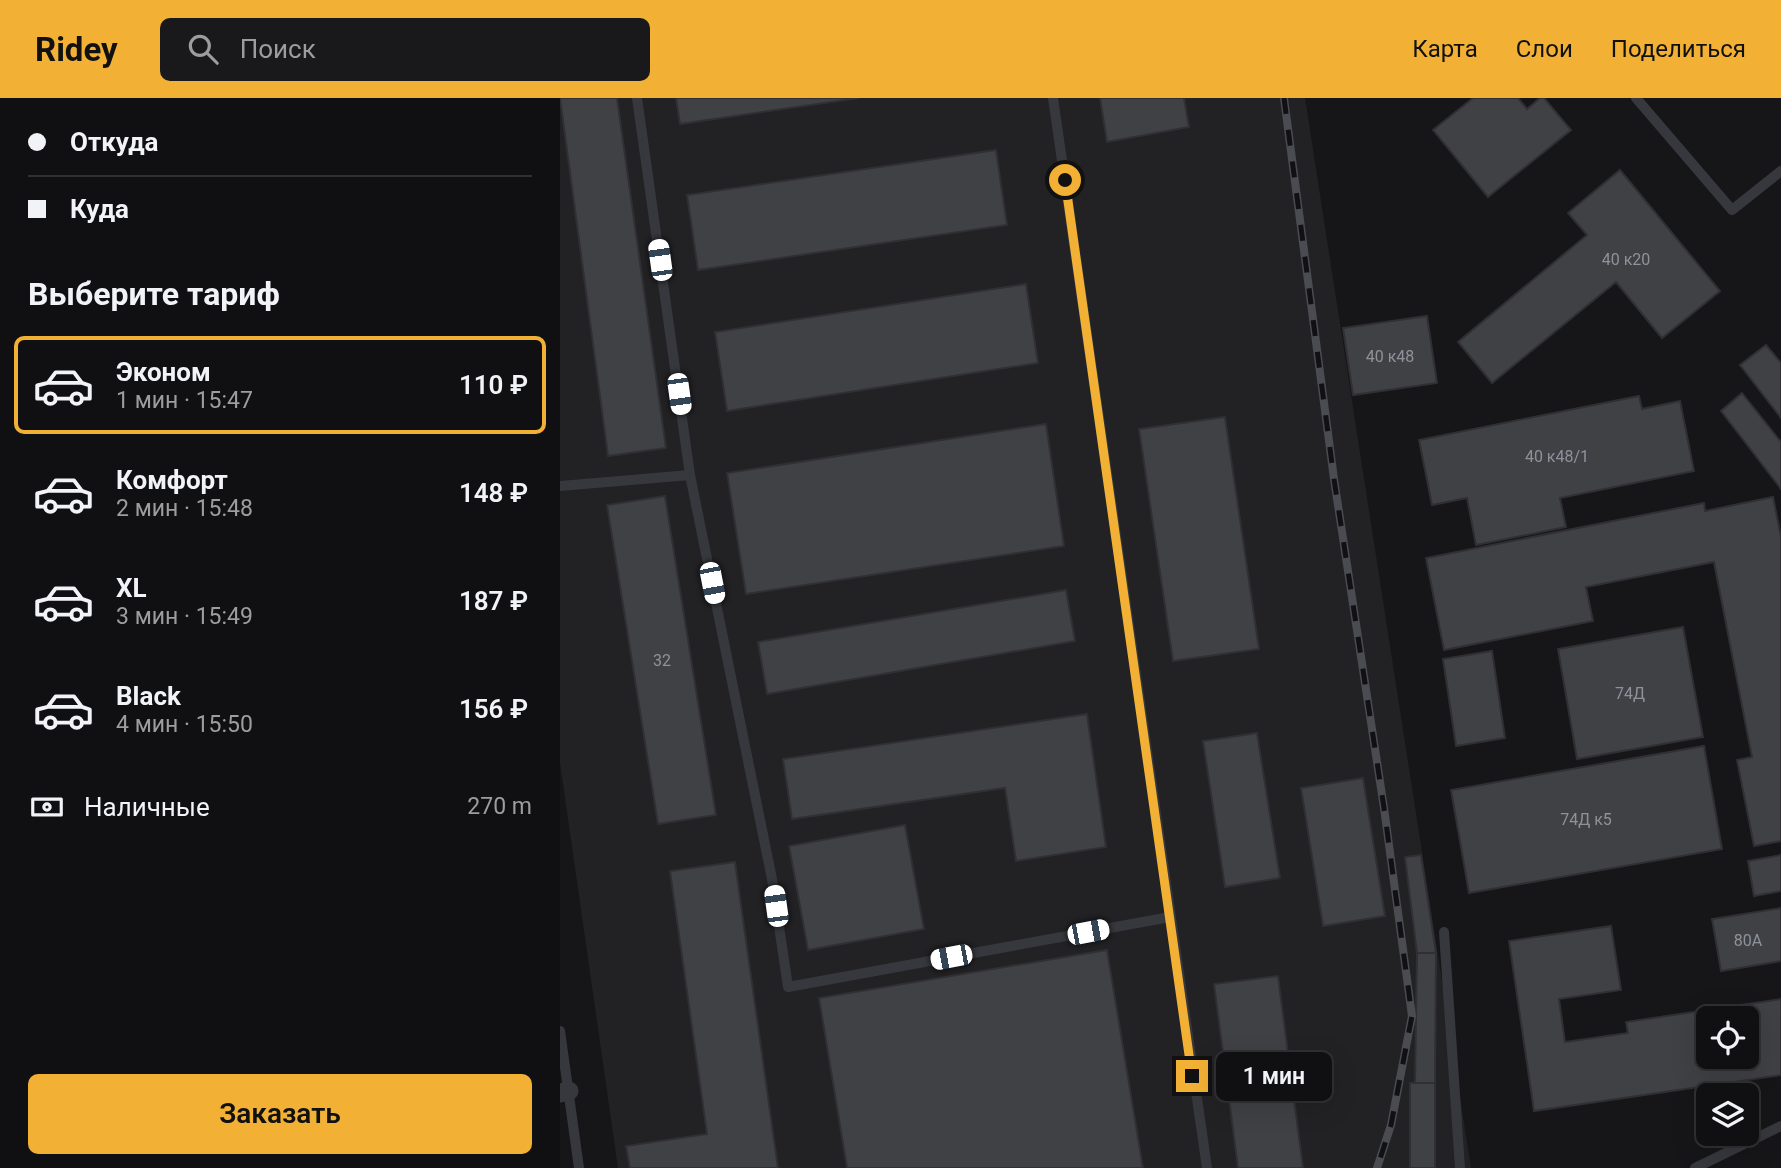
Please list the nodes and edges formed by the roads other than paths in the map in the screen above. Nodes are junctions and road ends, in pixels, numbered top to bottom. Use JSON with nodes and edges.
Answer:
{"nodes":[{"id":1,"x":637,"y":98,"type":"edge"},
{"id":2,"x":1053,"y":98,"type":"edge"},
{"id":3,"x":1636,"y":98,"type":"edge"},
{"id":4,"x":1781,"y":171,"type":"edge"},
{"id":5,"x":690,"y":475,"type":"junction"},
{"id":6,"x":560,"y":486,"type":"edge"},
{"id":7,"x":1170,"y":917,"type":"junction"},
{"id":8,"x":1444,"y":932,"type":"dead end"},
{"id":9,"x":560,"y":1031,"type":"edge"},
{"id":10,"x":564,"y":1092,"type":"edge"},
{"id":11,"x":1781,"y":1126,"type":"edge"},
{"id":12,"x":579,"y":1168,"type":"edge"},
{"id":13,"x":1207,"y":1168,"type":"edge"},
{"id":14,"x":1460,"y":1168,"type":"edge"},
{"id":15,"x":1695,"y":1168,"type":"edge"}],
"edges":[{"from":1,"to":5,"type":"lane"},
{"from":2,"to":7,"type":"lane"},
{"from":3,"to":4,"type":"lane"},
{"from":5,"to":6,"type":"lane"},
{"from":5,"to":7,"type":"lane"},
{"from":7,"to":13,"type":"lane"},
{"from":8,"to":14,"type":"lane"},
{"from":9,"to":10,"type":"lane"},
{"from":10,"to":12,"type":"lane"},
{"from":11,"to":15,"type":"lane"}]}
